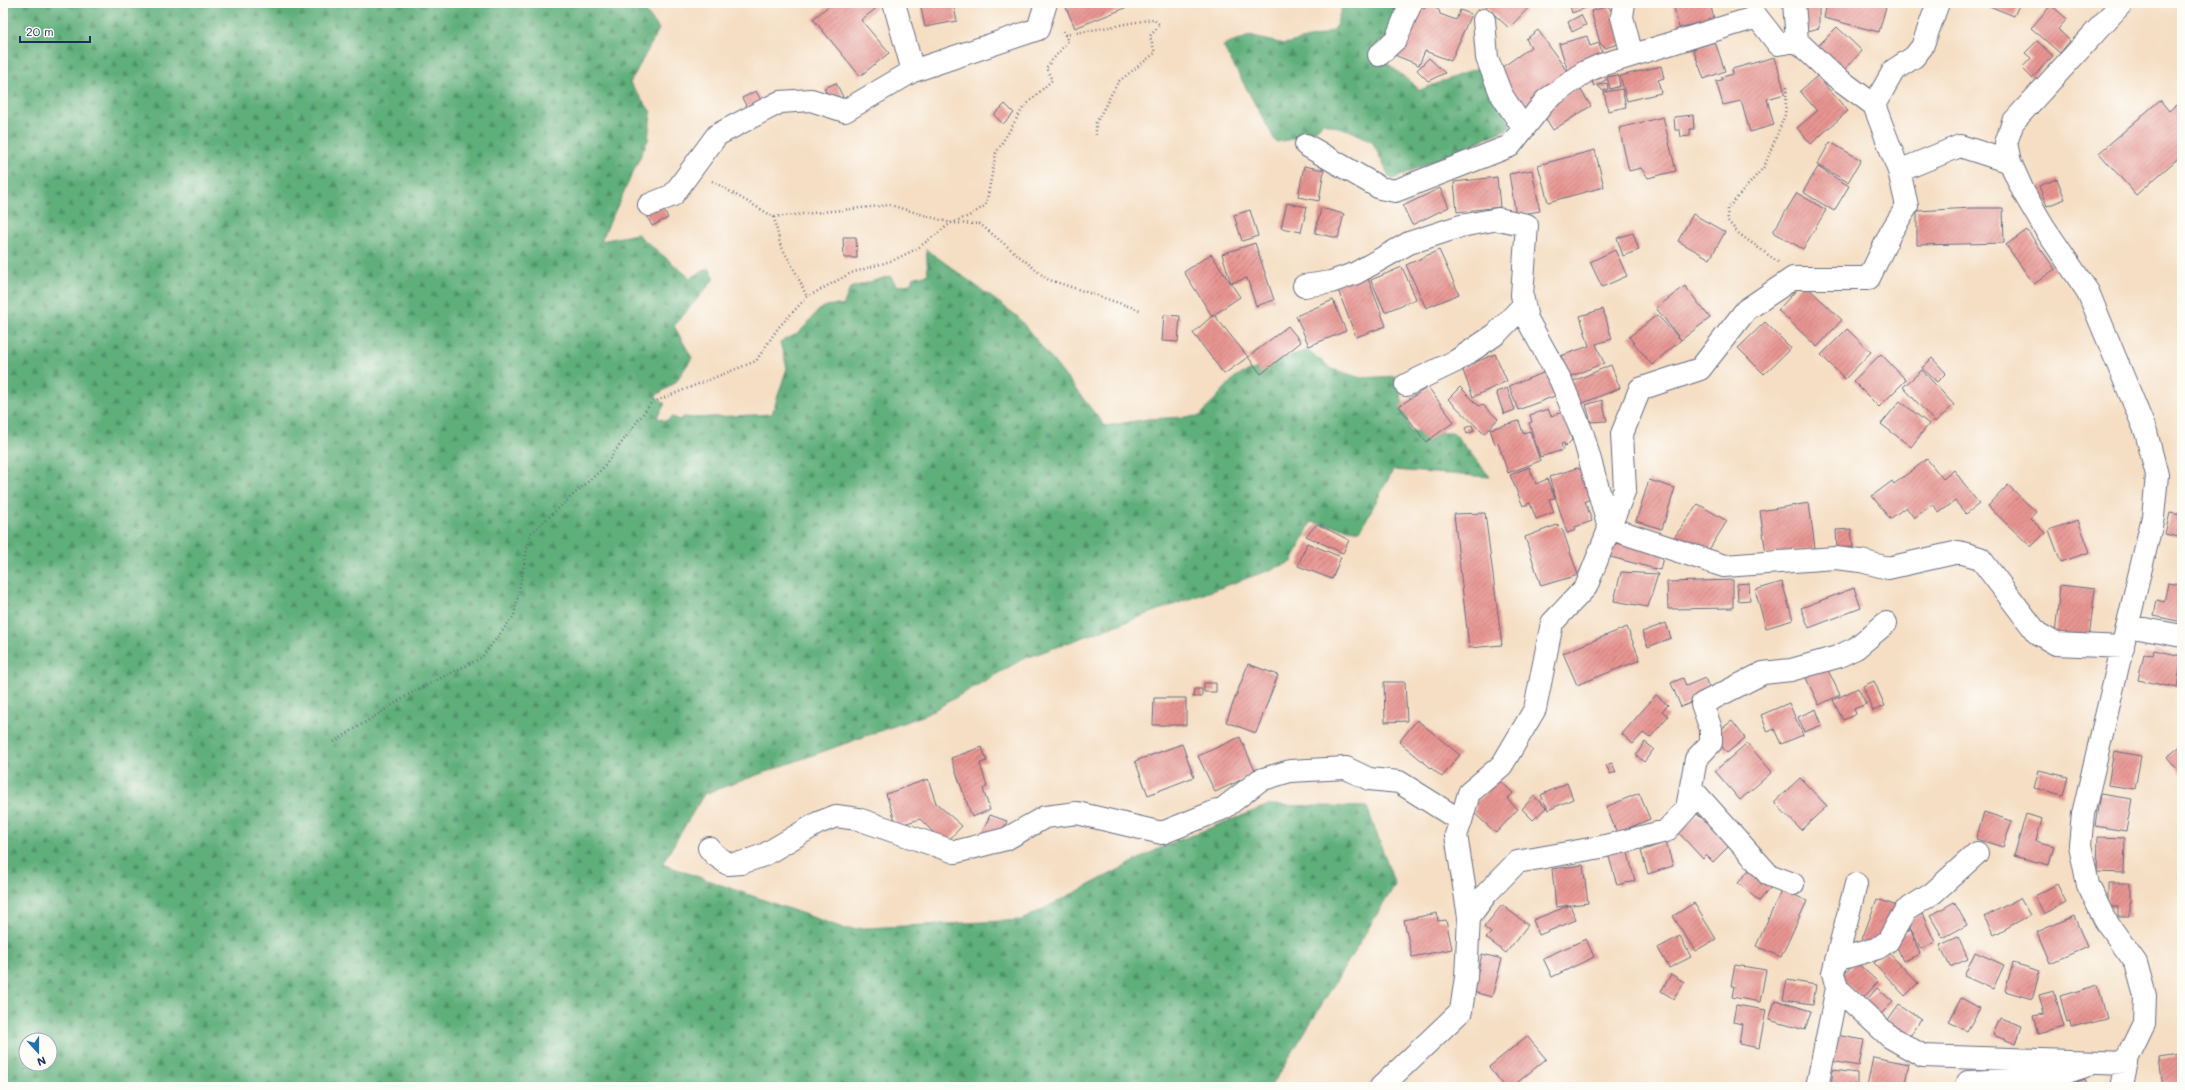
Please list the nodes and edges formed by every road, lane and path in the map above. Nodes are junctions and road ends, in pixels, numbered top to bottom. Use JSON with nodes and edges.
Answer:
{"nodes":[{"id":1,"x":894,"y":3,"type":"edge"},
{"id":2,"x":1046,"y":3,"type":"edge"},
{"id":3,"x":1412,"y":3,"type":"edge"},
{"id":4,"x":1624,"y":3,"type":"edge"},
{"id":5,"x":1794,"y":3,"type":"edge"},
{"id":6,"x":1938,"y":3,"type":"edge"},
{"id":7,"x":2122,"y":3,"type":"edge"},
{"id":8,"x":1484,"y":20,"type":"dead end"},
{"id":9,"x":1059,"y":22,"type":"dead end"},
{"id":10,"x":1065,"y":35,"type":"junction"},
{"id":11,"x":1797,"y":41,"type":"junction"},
{"id":12,"x":1379,"y":55,"type":"dead end"},
{"id":13,"x":1632,"y":55,"type":"junction"},
{"id":14,"x":913,"y":71,"type":"junction"},
{"id":15,"x":1787,"y":87,"type":"dead end"},
{"id":16,"x":1874,"y":105,"type":"junction"},
{"id":17,"x":1523,"y":128,"type":"junction"},
{"id":18,"x":1096,"y":135,"type":"dead end"},
{"id":19,"x":1306,"y":145,"type":"dead end"},
{"id":20,"x":2010,"y":162,"type":"junction"},
{"id":21,"x":692,"y":169,"type":"junction"},
{"id":22,"x":1899,"y":170,"type":"junction"},
{"id":23,"x":649,"y":205,"type":"dead end"},
{"id":24,"x":774,"y":217,"type":"junction"},
{"id":25,"x":951,"y":223,"type":"junction"},
{"id":26,"x":1793,"y":278,"type":"junction"},
{"id":27,"x":1304,"y":286,"type":"dead end"},
{"id":28,"x":807,"y":297,"type":"junction"},
{"id":29,"x":1524,"y":305,"type":"junction"},
{"id":30,"x":1140,"y":310,"type":"dead end"},
{"id":31,"x":1406,"y":384,"type":"dead end"},
{"id":32,"x":1609,"y":528,"type":"junction"},
{"id":33,"x":1886,"y":623,"type":"dead end"},
{"id":34,"x":2128,"y":626,"type":"junction"},
{"id":35,"x":2182,"y":636,"type":"edge"},
{"id":36,"x":2123,"y":647,"type":"junction"},
{"id":37,"x":334,"y":742,"type":"dead end"},
{"id":38,"x":1691,"y":788,"type":"junction"},
{"id":39,"x":1460,"y":821,"type":"junction"},
{"id":40,"x":710,"y":848,"type":"dead end"},
{"id":41,"x":1977,"y":853,"type":"dead end"},
{"id":42,"x":1793,"y":884,"type":"dead end"},
{"id":43,"x":1856,"y":884,"type":"dead end"},
{"id":44,"x":1469,"y":917,"type":"junction"},
{"id":45,"x":1836,"y":960,"type":"junction"},
{"id":46,"x":1837,"y":988,"type":"junction"},
{"id":47,"x":2100,"y":1062,"type":"junction"},
{"id":48,"x":2126,"y":1063,"type":"junction"},
{"id":49,"x":1381,"y":1087,"type":"edge"},
{"id":50,"x":1817,"y":1087,"type":"edge"},
{"id":51,"x":1965,"y":1087,"type":"edge"},
{"id":52,"x":2122,"y":1087,"type":"edge"}],
"edges":[{"from":1,"to":14,"type":"street"},
{"from":2,"to":14,"type":"street"},
{"from":3,"to":12,"type":"street"},
{"from":4,"to":13,"type":"street"},
{"from":5,"to":11,"type":"street"},
{"from":6,"to":16,"type":"street"},
{"from":7,"to":20,"type":"street"},
{"from":8,"to":17,"type":"street"},
{"from":9,"to":10,"type":"path"},
{"from":10,"to":18,"type":"path"},
{"from":10,"to":25,"type":"path"},
{"from":11,"to":13,"type":"street"},
{"from":11,"to":16,"type":"street"},
{"from":13,"to":17,"type":"street"},
{"from":14,"to":21,"type":"street"},
{"from":15,"to":26,"type":"path"},
{"from":16,"to":22,"type":"street"},
{"from":17,"to":19,"type":"street"},
{"from":20,"to":22,"type":"street"},
{"from":20,"to":34,"type":"street"},
{"from":21,"to":23,"type":"street"},
{"from":21,"to":24,"type":"path"},
{"from":22,"to":26,"type":"street"},
{"from":24,"to":25,"type":"path"},
{"from":24,"to":28,"type":"path"},
{"from":25,"to":28,"type":"path"},
{"from":25,"to":30,"type":"path"},
{"from":26,"to":32,"type":"street"},
{"from":27,"to":29,"type":"street"},
{"from":28,"to":37,"type":"path"},
{"from":29,"to":31,"type":"street"},
{"from":29,"to":32,"type":"street"},
{"from":32,"to":36,"type":"street"},
{"from":32,"to":39,"type":"street"},
{"from":33,"to":38,"type":"street"},
{"from":34,"to":35,"type":"street"},
{"from":34,"to":36,"type":"street"},
{"from":36,"to":48,"type":"street"},
{"from":38,"to":42,"type":"street"},
{"from":38,"to":44,"type":"street"},
{"from":39,"to":40,"type":"street"},
{"from":39,"to":44,"type":"street"},
{"from":41,"to":45,"type":"street"},
{"from":43,"to":45,"type":"street"},
{"from":44,"to":49,"type":"street"},
{"from":45,"to":46,"type":"street"},
{"from":46,"to":47,"type":"street"},
{"from":46,"to":50,"type":"street"},
{"from":47,"to":48,"type":"street"},
{"from":47,"to":51,"type":"street"},
{"from":48,"to":52,"type":"street"}]}
